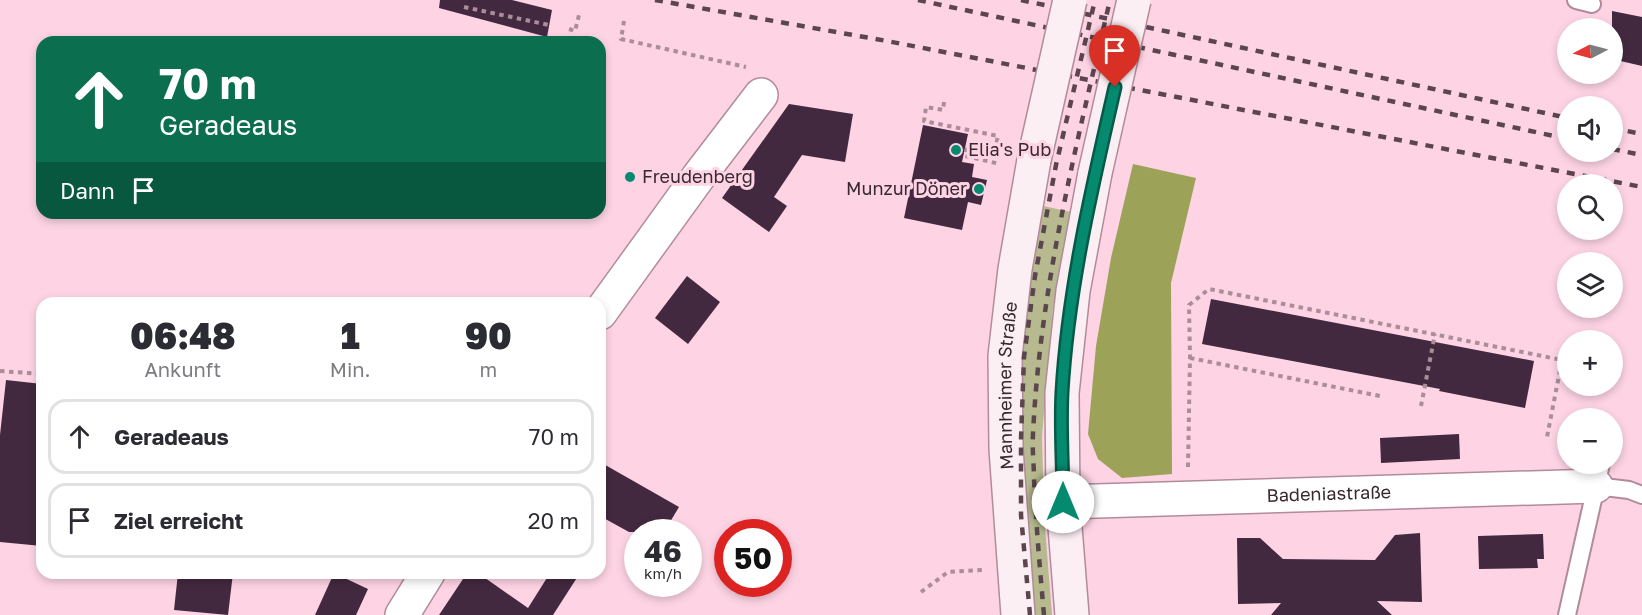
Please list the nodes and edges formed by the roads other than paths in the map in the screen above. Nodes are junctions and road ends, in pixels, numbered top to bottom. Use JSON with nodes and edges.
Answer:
{"nodes":[{"id":1,"x":1070,"y":0,"type":"edge"},
{"id":2,"x":1134,"y":0,"type":"edge"},
{"id":3,"x":754,"y":81,"type":"road end"},
{"id":4,"x":606,"y":305,"type":"edge"},
{"id":5,"x":1598,"y":475,"type":"edge"},
{"id":6,"x":1642,"y":495,"type":"edge"},
{"id":7,"x":1063,"y":502,"type":"junction"},
{"id":8,"x":424,"y":579,"type":"edge"},
{"id":9,"x":402,"y":615,"type":"edge"},
{"id":10,"x":1018,"y":615,"type":"edge"},
{"id":11,"x":1072,"y":615,"type":"edge"},
{"id":12,"x":1567,"y":615,"type":"edge"}],
"edges":[{"from":1,"to":10,"type":"main road","name":"Mannheimer Straße","bridge":true},
{"from":2,"to":7,"type":"main road","bridge":true},
{"from":3,"to":4,"type":"street"},
{"from":5,"to":6,"type":"lane"},
{"from":5,"to":7,"type":"street","name":"Badeniastraße"},
{"from":5,"to":12,"type":"lane"},
{"from":7,"to":11,"type":"main road"},
{"from":8,"to":9,"type":"street"}]}
